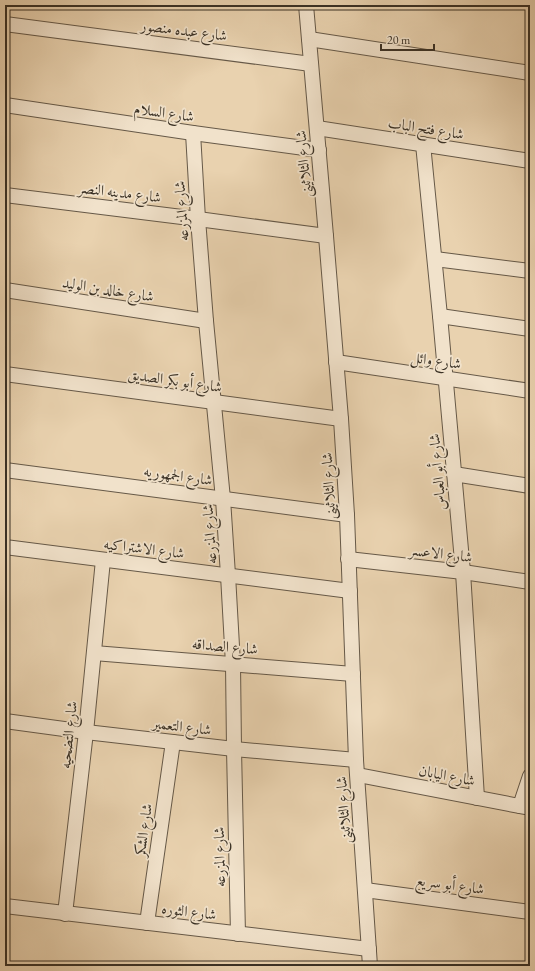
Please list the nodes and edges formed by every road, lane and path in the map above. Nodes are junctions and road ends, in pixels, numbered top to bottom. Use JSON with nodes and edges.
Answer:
{"nodes":[{"id":1,"x":306,"y":5,"type":"edge"},
{"id":2,"x":5,"y":24,"type":"edge"},
{"id":3,"x":309,"y":39,"type":"junction"},
{"id":4,"x":311,"y":64,"type":"junction"},
{"id":5,"x":530,"y":73,"type":"edge"},
{"id":6,"x":5,"y":105,"type":"edge"},
{"id":7,"x":317,"y":128,"type":"junction"},
{"id":8,"x":193,"y":133,"type":"junction"},
{"id":9,"x":423,"y":144,"type":"junction"},
{"id":10,"x":319,"y":150,"type":"junction"},
{"id":11,"x":530,"y":161,"type":"edge"},
{"id":12,"x":5,"y":195,"type":"edge"},
{"id":13,"x":198,"y":219,"type":"junction"},
{"id":14,"x":326,"y":236,"type":"junction"},
{"id":15,"x":434,"y":259,"type":"junction"},
{"id":16,"x":530,"y":271,"type":"edge"},
{"id":17,"x":5,"y":290,"type":"edge"},
{"id":18,"x":440,"y":316,"type":"junction"},
{"id":19,"x":206,"y":321,"type":"junction"},
{"id":20,"x":530,"y":329,"type":"edge"},
{"id":21,"x":336,"y":362,"type":"junction"},
{"id":22,"x":5,"y":374,"type":"edge"},
{"id":23,"x":445,"y":378,"type":"junction"},
{"id":24,"x":530,"y":391,"type":"edge"},
{"id":25,"x":214,"y":402,"type":"junction"},
{"id":26,"x":341,"y":419,"type":"junction"},
{"id":27,"x":5,"y":470,"type":"edge"},
{"id":28,"x":454,"y":474,"type":"junction"},
{"id":29,"x":530,"y":486,"type":"edge"},
{"id":30,"x":223,"y":499,"type":"junction"},
{"id":31,"x":346,"y":515,"type":"junction"},
{"id":32,"x":5,"y":542,"type":"edge"},
{"id":33,"x":5,"y":547,"type":"edge"},
{"id":34,"x":5,"y":559,"type":"edge"},
{"id":35,"x":348,"y":559,"type":"junction"},
{"id":36,"x":103,"y":560,"type":"junction"},
{"id":37,"x":463,"y":572,"type":"junction"},
{"id":38,"x":228,"y":575,"type":"junction"},
{"id":39,"x":530,"y":582,"type":"edge"},
{"id":40,"x":350,"y":591,"type":"junction"},
{"id":41,"x":94,"y":653,"type":"junction"},
{"id":42,"x":233,"y":664,"type":"junction"},
{"id":43,"x":353,"y":674,"type":"junction"},
{"id":44,"x":5,"y":722,"type":"edge"},
{"id":45,"x":86,"y":732,"type":"junction"},
{"id":46,"x":173,"y":742,"type":"junction"},
{"id":47,"x":234,"y":749,"type":"junction"},
{"id":48,"x":356,"y":760,"type":"junction"},
{"id":49,"x":358,"y":775,"type":"junction"},
{"id":50,"x":530,"y":776,"type":"edge"},
{"id":51,"x":477,"y":798,"type":"junction"},
{"id":52,"x":525,"y":807,"type":"edge"},
{"id":53,"x":365,"y":890,"type":"junction"},
{"id":54,"x":5,"y":906,"type":"edge"},
{"id":55,"x":530,"y":912,"type":"edge"},
{"id":56,"x":65,"y":914,"type":"junction"},
{"id":57,"x":147,"y":923,"type":"junction"},
{"id":58,"x":238,"y":934,"type":"junction"},
{"id":59,"x":369,"y":949,"type":"junction"},
{"id":60,"x":370,"y":966,"type":"edge"}],
"edges":[{"from":1,"to":3,"type":"street","name":"شارع الثلاثينى"},
{"from":2,"to":4,"type":"street","name":"شارع عبده منصور"},
{"from":3,"to":4,"type":"street","name":"شارع الثلاثينى"},
{"from":3,"to":5,"type":"street"},
{"from":4,"to":7,"type":"street","name":"شارع الثلاثينى"},
{"from":6,"to":8,"type":"street","name":"شارع السلام"},
{"from":7,"to":9,"type":"street","name":"شارع فتح الباب"},
{"from":7,"to":10,"type":"street","name":"شارع الثلاثينى"},
{"from":8,"to":10,"type":"street","name":"شارع السلام"},
{"from":8,"to":13,"type":"street","name":"شارع المزرعه"},
{"from":9,"to":11,"type":"street","name":"شارع فتح الباب"},
{"from":9,"to":15,"type":"street","name":"شارع أبو العباس"},
{"from":10,"to":14,"type":"street","name":"شارع الثلاثينى"},
{"from":12,"to":13,"type":"street","name":"شارع مدينه النصر"},
{"from":13,"to":14,"type":"street","name":"شارع مدينه النصر"},
{"from":13,"to":19,"type":"street","name":"شارع المزرعه"},
{"from":14,"to":21,"type":"street","name":"شارع الثلاثينى"},
{"from":15,"to":16,"type":"street"},
{"from":15,"to":18,"type":"street","name":"شارع أبو العباس"},
{"from":17,"to":19,"type":"street","name":"شارع خالد بن الوليد"},
{"from":18,"to":20,"type":"street"},
{"from":18,"to":23,"type":"street","name":"شارع أبو العباس"},
{"from":19,"to":25,"type":"street","name":"شارع المزرعه"},
{"from":21,"to":23,"type":"street","name":"شارع وائل"},
{"from":21,"to":26,"type":"street","name":"شارع الثلاثينى"},
{"from":22,"to":25,"type":"street","name":"شارع أبو بكر الصديق"},
{"from":23,"to":24,"type":"street","name":"شارع وائل"},
{"from":23,"to":28,"type":"street","name":"شارع أبو العباس"},
{"from":25,"to":26,"type":"street","name":"شارع أبو بكر الصديق"},
{"from":25,"to":30,"type":"street","name":"شارع المزرعه"},
{"from":26,"to":31,"type":"street","name":"شارع الثلاثينى"},
{"from":27,"to":30,"type":"street","name":"شارع الجمهوريه"},
{"from":28,"to":29,"type":"street"},
{"from":28,"to":37,"type":"street","name":"شارع أبو العباس"},
{"from":30,"to":31,"type":"street","name":"شارع الجمهوريه"},
{"from":30,"to":38,"type":"street","name":"شارع المزرعه"},
{"from":31,"to":35,"type":"street","name":"شارع الثلاثينى"},
{"from":32,"to":33,"type":"street"},
{"from":33,"to":34,"type":"street"},
{"from":33,"to":36,"type":"street","name":"شارع الاشتراكيه"},
{"from":35,"to":37,"type":"street","name":"شارع الاعسر"},
{"from":35,"to":40,"type":"street","name":"شارع الثلاثينى"},
{"from":36,"to":38,"type":"street","name":"شارع الاشتراكيه"},
{"from":36,"to":41,"type":"street","name":"شارع التضحيه"},
{"from":37,"to":39,"type":"street","name":"شارع الاعسر"},
{"from":37,"to":51,"type":"street","name":"شارع أبو العباس"},
{"from":38,"to":40,"type":"street","name":"شارع الاشتراكيه"},
{"from":38,"to":42,"type":"street","name":"شارع المزرعه"},
{"from":40,"to":43,"type":"street","name":"شارع الثلاثينى"},
{"from":41,"to":42,"type":"street","name":"شارع الصداقه"},
{"from":41,"to":45,"type":"street","name":"شارع التضحيه"},
{"from":42,"to":43,"type":"street","name":"شارع الصداقه"},
{"from":42,"to":47,"type":"street","name":"شارع المزرعه"},
{"from":43,"to":48,"type":"street","name":"شارع الثلاثينى"},
{"from":44,"to":45,"type":"street","name":"شارع التعمير"},
{"from":45,"to":46,"type":"street","name":"شارع التعمير"},
{"from":45,"to":56,"type":"street","name":"شارع التضحيه"},
{"from":46,"to":47,"type":"street","name":"شارع التعمير"},
{"from":46,"to":57,"type":"street","name":"شارع الشكر"},
{"from":47,"to":48,"type":"street","name":"شارع التعمير"},
{"from":47,"to":58,"type":"street","name":"شارع المزرعه"},
{"from":48,"to":49,"type":"street","name":"شارع الثلاثينى"},
{"from":49,"to":51,"type":"street","name":"شارع اليابان"},
{"from":49,"to":53,"type":"street","name":"شارع الثلاثينى"},
{"from":50,"to":52,"type":"street"},
{"from":51,"to":52,"type":"street","name":"شارع اليابان"},
{"from":53,"to":55,"type":"street","name":"شارع أبو سريع"},
{"from":53,"to":59,"type":"street","name":"شارع الثلاثينى"},
{"from":54,"to":56,"type":"street","name":"شارع الثوره"},
{"from":56,"to":57,"type":"street","name":"شارع الثوره"},
{"from":57,"to":58,"type":"street","name":"شارع الثوره"},
{"from":58,"to":59,"type":"street","name":"شارع الثوره"},
{"from":59,"to":60,"type":"street","name":"شارع الثلاثينى"}]}
